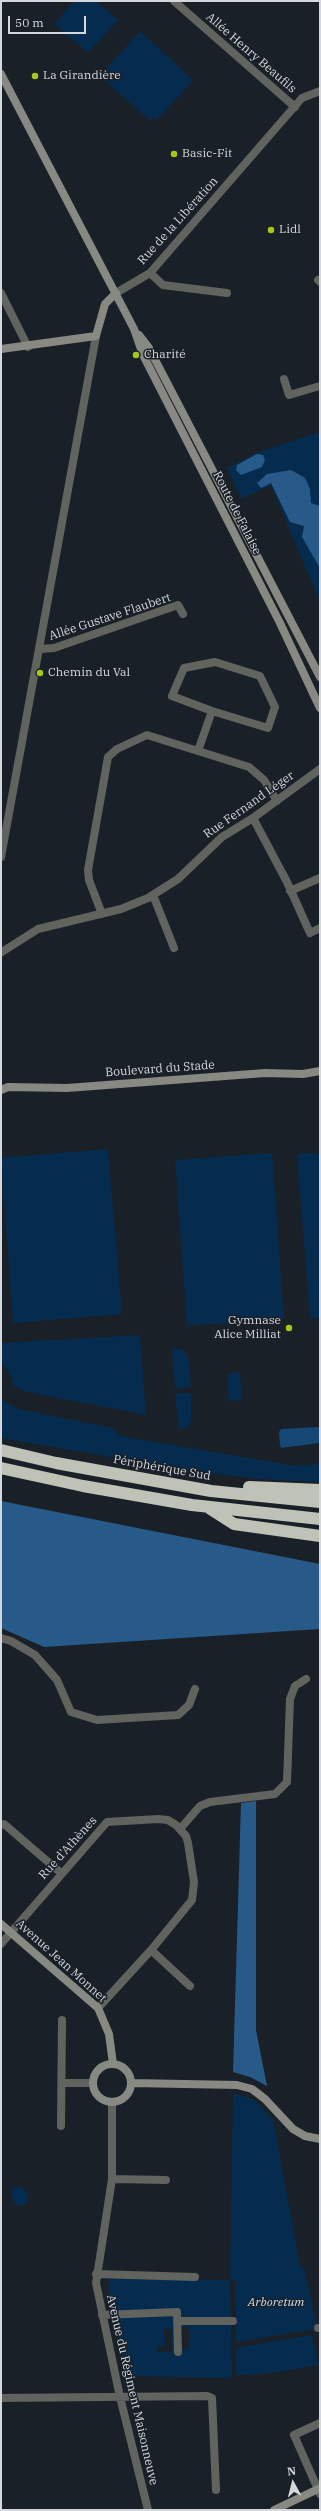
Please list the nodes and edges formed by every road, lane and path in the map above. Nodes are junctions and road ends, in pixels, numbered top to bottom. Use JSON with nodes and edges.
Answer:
{"nodes":[{"id":1,"x":174,"y":1,"type":"edge"},
{"id":2,"x":1,"y":74,"type":"edge"},
{"id":3,"x":320,"y":91,"type":"edge"},
{"id":4,"x":295,"y":107,"type":"junction"},
{"id":5,"x":150,"y":273,"type":"junction"},
{"id":6,"x":1,"y":293,"type":"edge"},
{"id":7,"x":116,"y":293,"type":"junction"},
{"id":8,"x":227,"y":293,"type":"dead end"},
{"id":9,"x":134,"y":329,"type":"junction"},
{"id":10,"x":96,"y":336,"type":"junction"},
{"id":11,"x":28,"y":346,"type":"junction"},
{"id":12,"x":1,"y":349,"type":"edge"},
{"id":13,"x":284,"y":380,"type":"dead end"},
{"id":14,"x":320,"y":386,"type":"edge"},
{"id":15,"x":183,"y":614,"type":"dead end"},
{"id":16,"x":40,"y":649,"type":"junction"},
{"id":17,"x":320,"y":677,"type":"edge"},
{"id":18,"x":320,"y":708,"type":"edge"},
{"id":19,"x":212,"y":711,"type":"junction"},
{"id":20,"x":198,"y":751,"type":"junction"},
{"id":21,"x":320,"y":769,"type":"edge"},
{"id":22,"x":277,"y":801,"type":"junction"},
{"id":23,"x":253,"y":818,"type":"junction"},
{"id":24,"x":1,"y":857,"type":"edge"},
{"id":25,"x":320,"y":878,"type":"edge"},
{"id":26,"x":290,"y":891,"type":"junction"},
{"id":27,"x":153,"y":895,"type":"junction"},
{"id":28,"x":102,"y":914,"type":"junction"},
{"id":29,"x":320,"y":928,"type":"edge"},
{"id":30,"x":174,"y":948,"type":"dead end"},
{"id":31,"x":1,"y":952,"type":"edge"},
{"id":32,"x":320,"y":1072,"type":"edge"},
{"id":33,"x":1,"y":1090,"type":"edge"},
{"id":34,"x":1,"y":1450,"type":"edge"},
{"id":35,"x":1,"y":1468,"type":"edge"},
{"id":36,"x":211,"y":1490,"type":"junction"},
{"id":37,"x":320,"y":1490,"type":"edge"},
{"id":38,"x":320,"y":1502,"type":"edge"},
{"id":39,"x":206,"y":1506,"type":"junction"},
{"id":40,"x":320,"y":1519,"type":"edge"},
{"id":41,"x":320,"y":1536,"type":"edge"},
{"id":42,"x":1,"y":1638,"type":"edge"},
{"id":43,"x":306,"y":1678,"type":"dead end"},
{"id":44,"x":195,"y":1688,"type":"dead end"},
{"id":45,"x":1,"y":1824,"type":"edge"},
{"id":46,"x":180,"y":1829,"type":"junction"},
{"id":47,"x":61,"y":1873,"type":"junction"},
{"id":48,"x":1,"y":1924,"type":"edge"},
{"id":49,"x":11,"y":1931,"type":"junction"},
{"id":50,"x":1,"y":1944,"type":"edge"},
{"id":51,"x":151,"y":1950,"type":"junction"},
{"id":52,"x":190,"y":1986,"type":"dead end"},
{"id":53,"x":98,"y":2008,"type":"junction"},
{"id":54,"x":62,"y":2020,"type":"dead end"},
{"id":55,"x":114,"y":2064,"type":"junction"},
{"id":56,"x":62,"y":2083,"type":"junction"},
{"id":57,"x":93,"y":2083,"type":"junction"},
{"id":58,"x":132,"y":2084,"type":"junction"},
{"id":59,"x":112,"y":2102,"type":"junction"},
{"id":60,"x":62,"y":2126,"type":"dead end"},
{"id":61,"x":320,"y":2139,"type":"edge"},
{"id":62,"x":112,"y":2179,"type":"junction"},
{"id":63,"x":166,"y":2180,"type":"dead end"},
{"id":64,"x":96,"y":2274,"type":"junction"},
{"id":65,"x":194,"y":2277,"type":"dead end"},
{"id":66,"x":102,"y":2315,"type":"junction"},
{"id":67,"x":177,"y":2321,"type":"junction"},
{"id":68,"x":233,"y":2321,"type":"dead end"},
{"id":69,"x":178,"y":2352,"type":"dead end"},
{"id":70,"x":120,"y":2397,"type":"junction"},
{"id":71,"x":1,"y":2398,"type":"edge"},
{"id":72,"x":320,"y":2423,"type":"edge"},
{"id":73,"x":216,"y":2490,"type":"dead end"},
{"id":74,"x":319,"y":2490,"type":"edge"},
{"id":75,"x":148,"y":2510,"type":"edge"},
{"id":76,"x":274,"y":2510,"type":"edge"}],
"edges":[{"from":1,"to":4,"type":"street","name":"Allée Henry Beaufils"},
{"from":2,"to":7,"type":"main road","name":"Route de Falaise"},
{"from":3,"to":4,"type":"street","name":"Rue de la Libération"},
{"from":4,"to":5,"type":"street","name":"Rue de la Libération"},
{"from":5,"to":7,"type":"street","name":"Rue de la Libération"},
{"from":5,"to":8,"type":"street"},
{"from":6,"to":11,"type":"street"},
{"from":7,"to":9,"type":"main road","name":"Route de Falaise"},
{"from":7,"to":10,"type":"main road"},
{"from":9,"to":17,"type":"main road","name":"Route de Falaise"},
{"from":9,"to":18,"type":"main road","name":"Route de Falaise"},
{"from":10,"to":11,"type":"main road"},
{"from":10,"to":16,"type":"street"},
{"from":11,"to":12,"type":"main road"},
{"from":13,"to":14,"type":"street"},
{"from":15,"to":16,"type":"street","name":"Allée Gustave Flaubert"},
{"from":16,"to":24,"type":"street"},
{"from":19,"to":19,"type":"street"},
{"from":19,"to":20,"type":"street"},
{"from":20,"to":22,"type":"street"},
{"from":20,"to":28,"type":"street"},
{"from":21,"to":22,"type":"street","name":"Rue Fernand Léger"},
{"from":22,"to":23,"type":"street","name":"Rue Fernand Léger"},
{"from":23,"to":26,"type":"street"},
{"from":23,"to":27,"type":"street","name":"Rue Fernand Léger"},
{"from":25,"to":26,"type":"street"},
{"from":26,"to":29,"type":"street"},
{"from":27,"to":28,"type":"street","name":"Rue Fernand Léger"},
{"from":27,"to":30,"type":"street"},
{"from":28,"to":31,"type":"street","name":"Rue Fernand Léger"},
{"from":32,"to":33,"type":"main road","name":"Boulevard du Stade"},
{"from":34,"to":36,"type":"highway","name":"Périphérique Sud"},
{"from":35,"to":39,"type":"highway"},
{"from":36,"to":37,"type":"highway"},
{"from":36,"to":38,"type":"highway","name":"Périphérique Sud"},
{"from":39,"to":40,"type":"highway"},
{"from":39,"to":41,"type":"highway"},
{"from":42,"to":44,"type":"street"},
{"from":43,"to":46,"type":"street"},
{"from":45,"to":47,"type":"street"},
{"from":46,"to":47,"type":"street","name":"Rue d'Athènes"},
{"from":46,"to":51,"type":"street"},
{"from":47,"to":49,"type":"street","name":"Rue d'Athènes"},
{"from":48,"to":49,"type":"main road","name":"Avenue Jean Monnet"},
{"from":49,"to":50,"type":"street","name":"Rue d'Athènes"},
{"from":49,"to":53,"type":"main road","name":"Avenue Jean Monnet"},
{"from":51,"to":52,"type":"street"},
{"from":51,"to":53,"type":"street"},
{"from":53,"to":55,"type":"main road","name":"Avenue Jean Monnet"},
{"from":54,"to":56,"type":"street"},
{"from":55,"to":57,"type":"main road"},
{"from":55,"to":58,"type":"main road"},
{"from":56,"to":57,"type":"street"},
{"from":56,"to":60,"type":"street"},
{"from":57,"to":59,"type":"main road"},
{"from":58,"to":59,"type":"main road"},
{"from":58,"to":61,"type":"main road"},
{"from":59,"to":62,"type":"street"},
{"from":62,"to":63,"type":"street"},
{"from":62,"to":64,"type":"street"},
{"from":64,"to":65,"type":"street"},
{"from":64,"to":66,"type":"street","name":"Avenue du Régiment Maisonneuve"},
{"from":66,"to":67,"type":"street"},
{"from":66,"to":70,"type":"street","name":"Avenue du Régiment Maisonneuve"},
{"from":67,"to":68,"type":"street"},
{"from":67,"to":69,"type":"street"},
{"from":70,"to":71,"type":"street"},
{"from":70,"to":73,"type":"street"},
{"from":70,"to":75,"type":"street","name":"Avenue du Régiment Maisonneuve"},
{"from":72,"to":74,"type":"street"},
{"from":74,"to":76,"type":"main road"}]}
